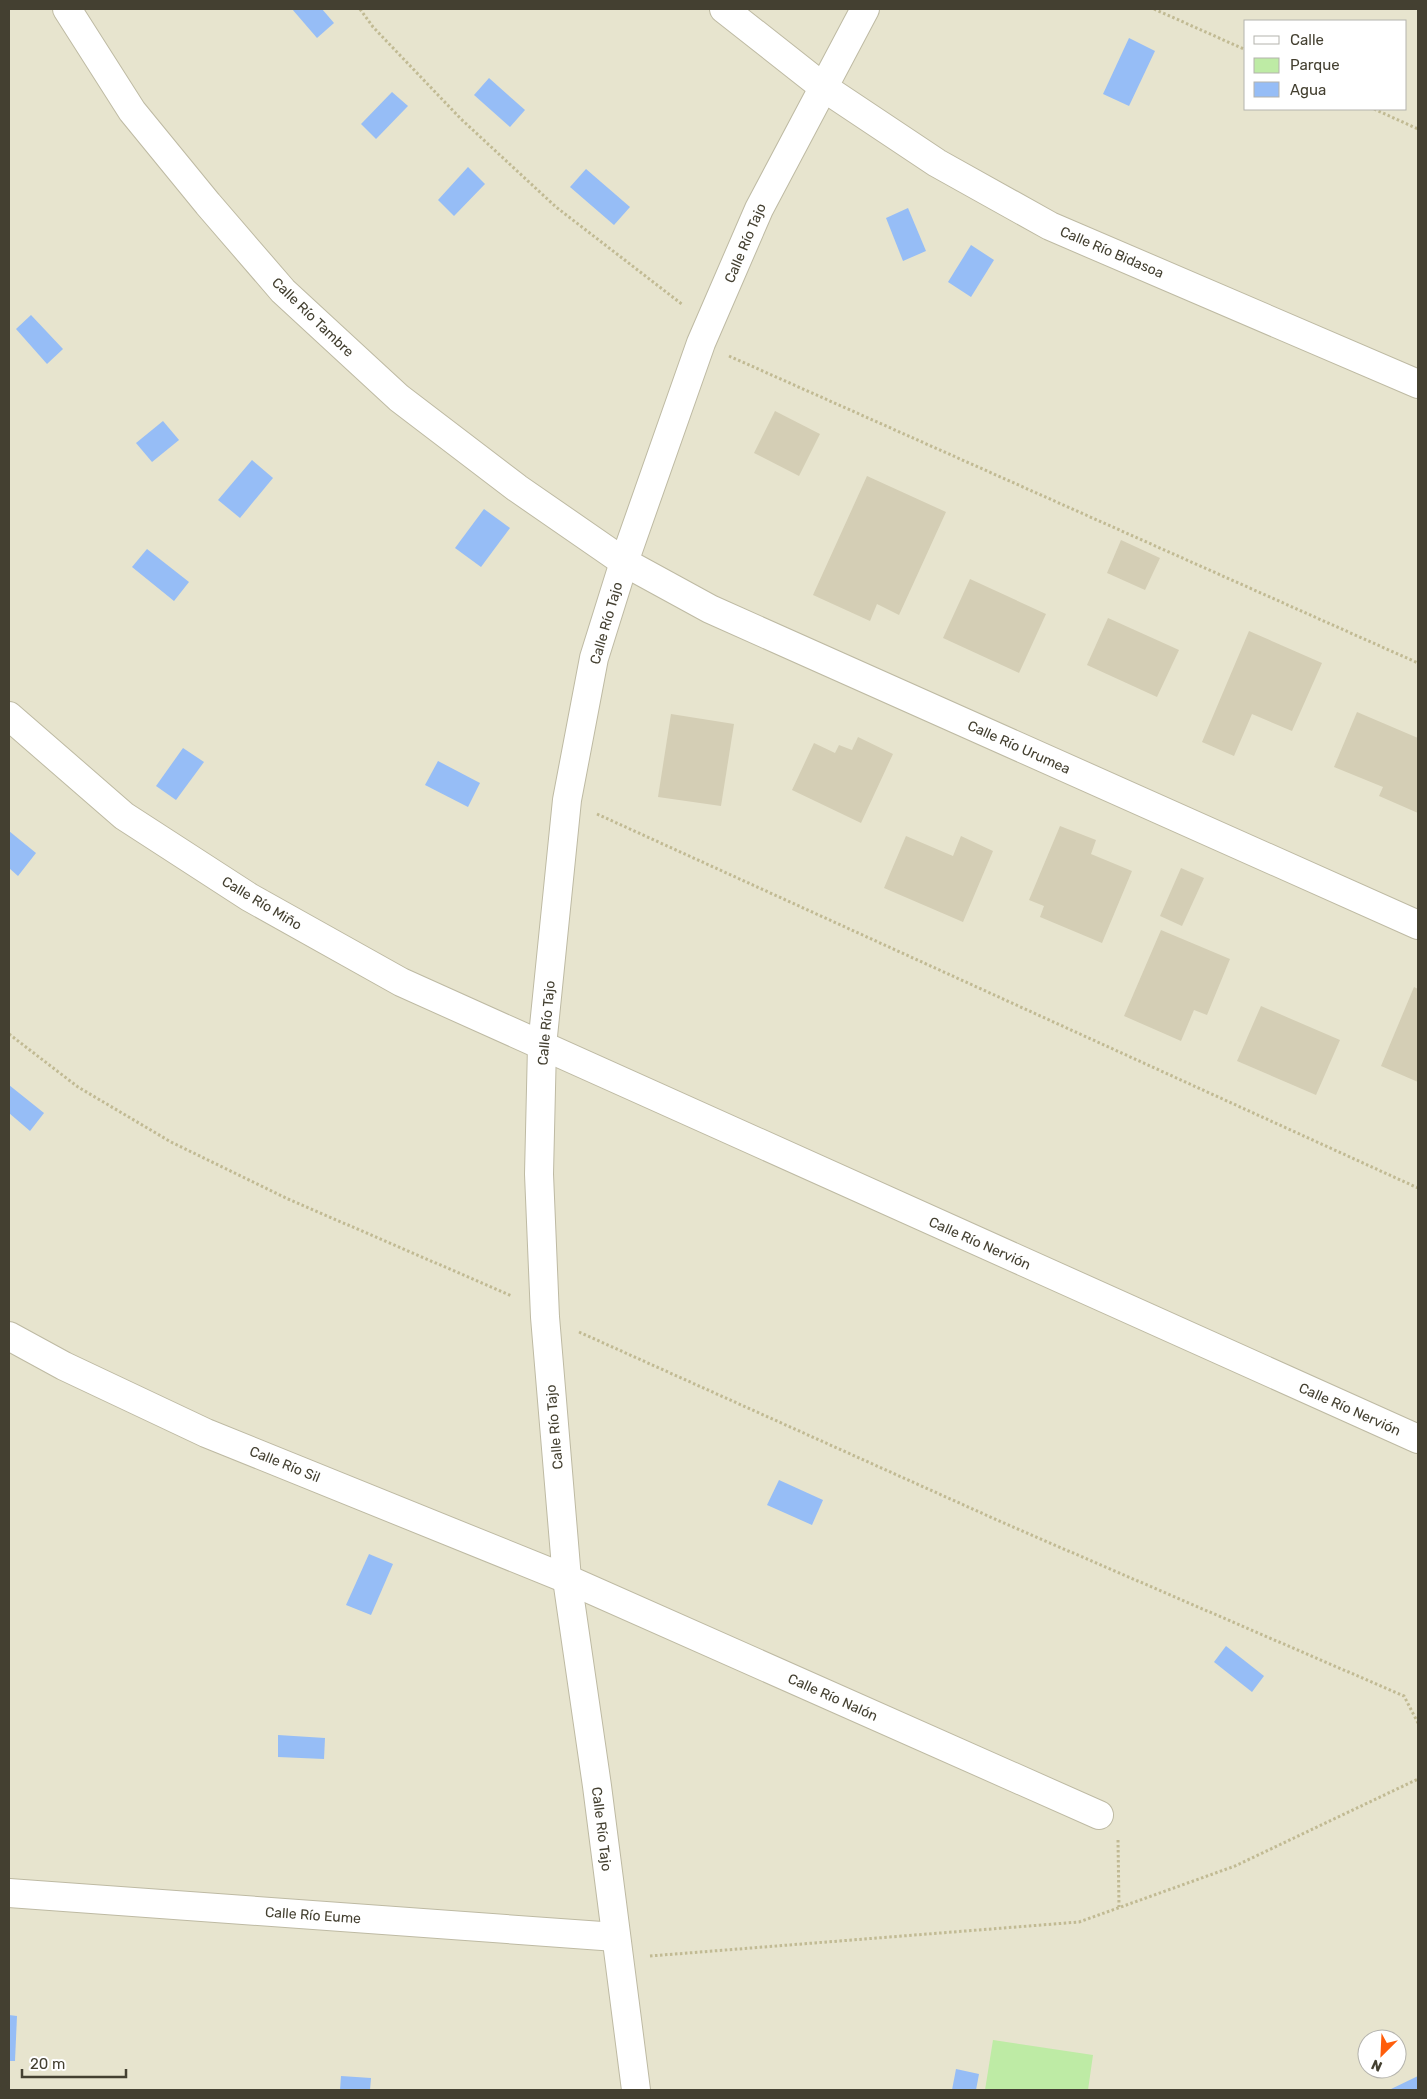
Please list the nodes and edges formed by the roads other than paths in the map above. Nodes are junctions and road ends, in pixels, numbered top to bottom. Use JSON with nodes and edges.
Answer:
{"nodes":[{"id":1,"x":67,"y":9,"type":"edge"},
{"id":2,"x":724,"y":9,"type":"edge"},
{"id":3,"x":865,"y":9,"type":"edge"},
{"id":4,"x":823,"y":87,"type":"junction"},
{"id":5,"x":1418,"y":384,"type":"edge"},
{"id":6,"x":624,"y":562,"type":"junction"},
{"id":7,"x":9,"y":716,"type":"edge"},
{"id":8,"x":1418,"y":925,"type":"edge"},
{"id":9,"x":542,"y":1046,"type":"junction"},
{"id":10,"x":9,"y":1336,"type":"edge"},
{"id":11,"x":1418,"y":1439,"type":"edge"},
{"id":12,"x":567,"y":1579,"type":"junction"},
{"id":13,"x":1099,"y":1815,"type":"road end"},
{"id":14,"x":9,"y":1893,"type":"edge"},
{"id":15,"x":618,"y":1948,"type":"junction"},
{"id":16,"x":636,"y":2090,"type":"edge"}],
"edges":[{"from":1,"to":6,"type":"street","name":"Calle Río Tambre"},
{"from":2,"to":4,"type":"street","name":"Calle Río Bidasoa"},
{"from":3,"to":4,"type":"street","name":"Calle Río Tajo"},
{"from":4,"to":5,"type":"street","name":"Calle Río Bidasoa"},
{"from":4,"to":6,"type":"street","name":"Calle Río Tajo"},
{"from":6,"to":8,"type":"street","name":"Calle Río Urumea"},
{"from":6,"to":9,"type":"street","name":"Calle Río Tajo"},
{"from":7,"to":9,"type":"street","name":"Calle Río Miño"},
{"from":9,"to":11,"type":"street","name":"Calle Río Nervión"},
{"from":9,"to":12,"type":"street","name":"Calle Río Tajo"},
{"from":10,"to":12,"type":"street","name":"Calle Río Sil"},
{"from":12,"to":13,"type":"street","name":"Calle Río Nalón"},
{"from":12,"to":15,"type":"street","name":"Calle Río Tajo"},
{"from":14,"to":15,"type":"street","name":"Calle Río Eume"},
{"from":15,"to":16,"type":"street","name":"Calle Río Tajo"}]}
